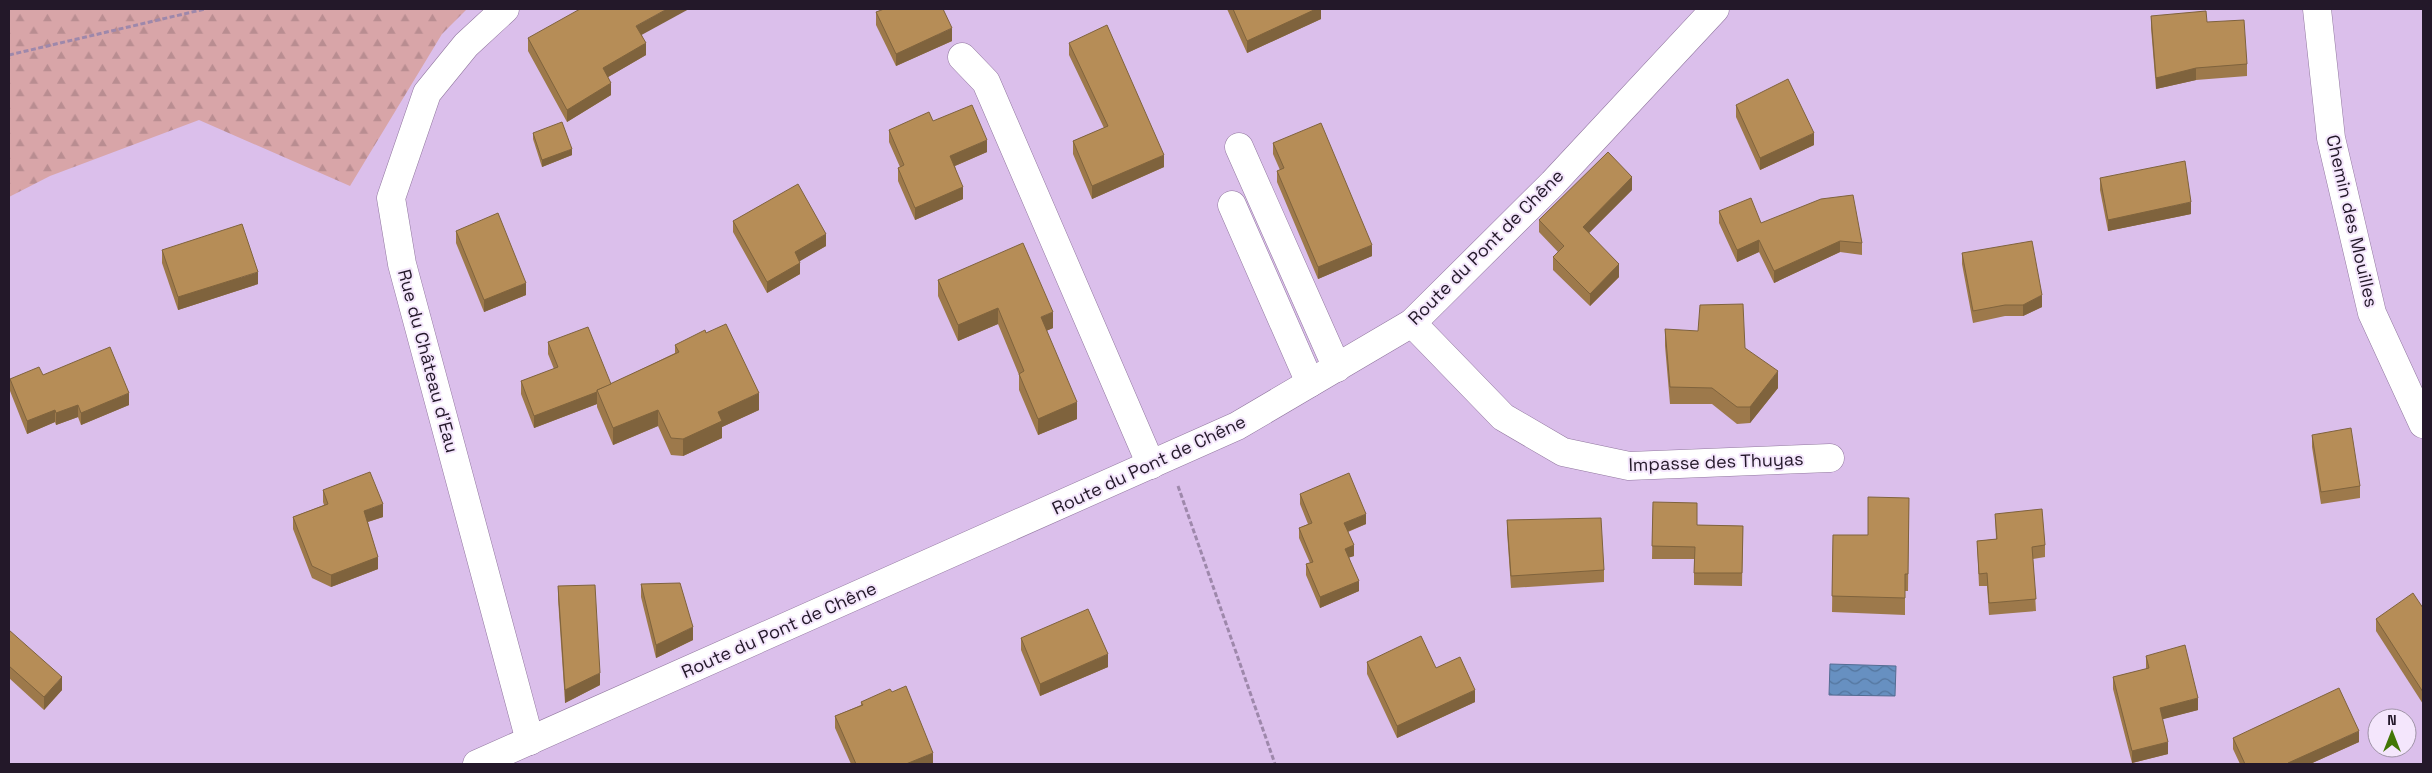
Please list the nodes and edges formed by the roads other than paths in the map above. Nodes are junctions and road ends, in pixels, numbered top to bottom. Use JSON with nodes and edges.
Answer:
{"nodes":[{"id":1,"x":505,"y":9,"type":"edge"},
{"id":2,"x":1715,"y":9,"type":"edge"},
{"id":3,"x":2317,"y":9,"type":"edge"},
{"id":4,"x":962,"y":57,"type":"dead end"},
{"id":5,"x":1239,"y":147,"type":"dead end"},
{"id":6,"x":1232,"y":204,"type":"dead end"},
{"id":7,"x":1412,"y":323,"type":"junction"},
{"id":8,"x":1337,"y":368,"type":"junction"},
{"id":9,"x":1310,"y":383,"type":"junction"},
{"id":10,"x":2423,"y":424,"type":"edge"},
{"id":11,"x":1830,"y":458,"type":"dead end"},
{"id":12,"x":1159,"y":461,"type":"junction"},
{"id":13,"x":530,"y":741,"type":"junction"},
{"id":14,"x":477,"y":764,"type":"edge"}],
"edges":[{"from":1,"to":13,"type":"street","name":"Rue du Château d'Eau"},
{"from":2,"to":7,"type":"street","name":"Route du Pont de Chêne"},
{"from":3,"to":10,"type":"street","name":"Chemin des Mouilles"},
{"from":4,"to":12,"type":"street"},
{"from":5,"to":8,"type":"street"},
{"from":6,"to":9,"type":"street"},
{"from":7,"to":8,"type":"street","name":"Route du Pont de Chêne"},
{"from":7,"to":11,"type":"street","name":"Impasse des Thuyas"},
{"from":8,"to":9,"type":"street","name":"Route du Pont de Chêne"},
{"from":9,"to":12,"type":"street","name":"Route du Pont de Chêne"},
{"from":12,"to":13,"type":"street","name":"Route du Pont de Chêne"},
{"from":13,"to":14,"type":"street","name":"Route du Pont de Chêne"}]}
